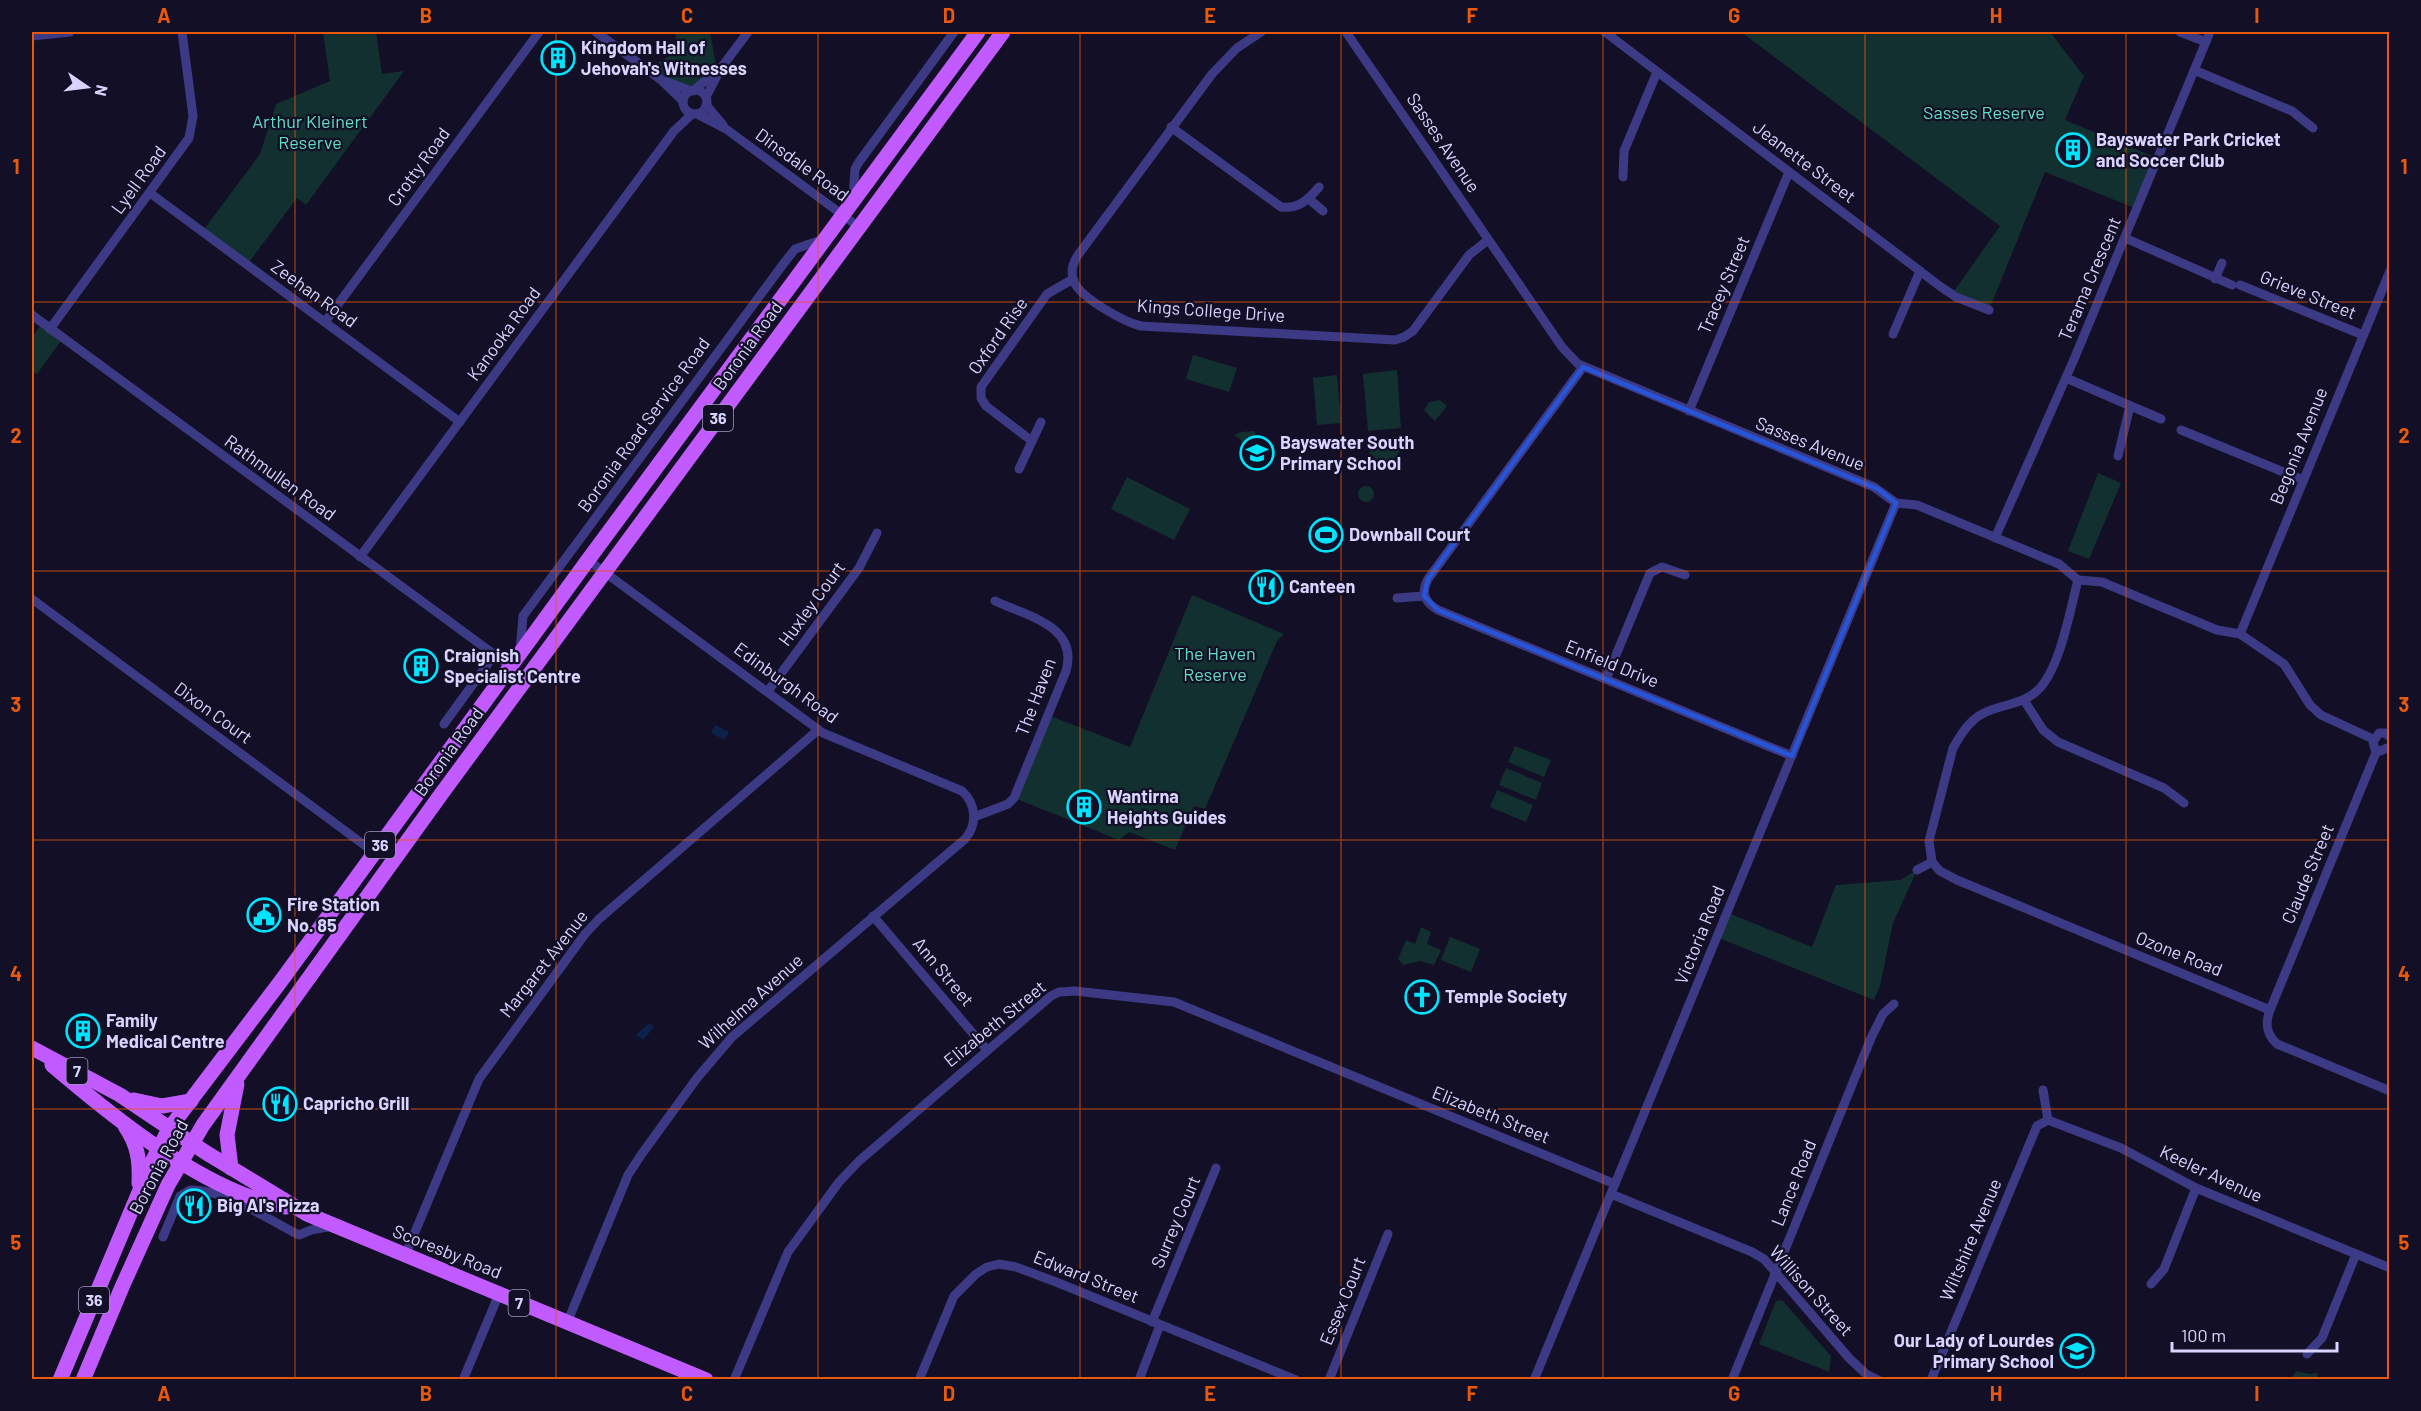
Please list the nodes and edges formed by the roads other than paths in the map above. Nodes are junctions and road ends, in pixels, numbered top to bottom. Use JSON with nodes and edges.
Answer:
{"nodes":[{"id":1,"x":70,"y":32,"type":"edge"},
{"id":2,"x":182,"y":32,"type":"edge"},
{"id":3,"x":539,"y":32,"type":"edge"},
{"id":4,"x":596,"y":32,"type":"edge"},
{"id":5,"x":748,"y":32,"type":"edge"},
{"id":6,"x":954,"y":32,"type":"edge"},
{"id":7,"x":978,"y":32,"type":"edge"},
{"id":8,"x":1003,"y":32,"type":"edge"},
{"id":9,"x":1261,"y":32,"type":"edge"},
{"id":10,"x":1346,"y":32,"type":"edge"},
{"id":11,"x":1605,"y":32,"type":"edge"},
{"id":12,"x":2180,"y":32,"type":"edge"},
{"id":13,"x":2210,"y":32,"type":"edge"},
{"id":14,"x":32,"y":36,"type":"edge"},
{"id":15,"x":2206,"y":42,"type":"junction"},
{"id":16,"x":721,"y":68,"type":"junction"},
{"id":17,"x":2194,"y":70,"type":"junction"},
{"id":18,"x":1657,"y":72,"type":"junction"},
{"id":19,"x":660,"y":79,"type":"junction"},
{"id":20,"x":692,"y":91,"type":"junction"},
{"id":21,"x":706,"y":101,"type":"junction"},
{"id":22,"x":689,"y":109,"type":"junction"},
{"id":23,"x":1171,"y":128,"type":"junction"},
{"id":24,"x":2313,"y":128,"type":"dead end"},
{"id":25,"x":726,"y":129,"type":"junction"},
{"id":26,"x":1789,"y":172,"type":"junction"},
{"id":27,"x":1623,"y":177,"type":"dead end"},
{"id":28,"x":1319,"y":187,"type":"dead end"},
{"id":29,"x":150,"y":193,"type":"junction"},
{"id":30,"x":1309,"y":199,"type":"junction"},
{"id":31,"x":853,"y":200,"type":"junction"},
{"id":32,"x":1323,"y":211,"type":"dead end"},
{"id":33,"x":843,"y":215,"type":"junction"},
{"id":34,"x":859,"y":227,"type":"junction"},
{"id":35,"x":2125,"y":238,"type":"junction"},
{"id":36,"x":825,"y":239,"type":"junction"},
{"id":37,"x":1488,"y":240,"type":"junction"},
{"id":38,"x":2222,"y":263,"type":"dead end"},
{"id":39,"x":1920,"y":271,"type":"junction"},
{"id":40,"x":2390,"y":271,"type":"edge"},
{"id":41,"x":1073,"y":279,"type":"junction"},
{"id":42,"x":2215,"y":279,"type":"junction"},
{"id":43,"x":1989,"y":310,"type":"dead end"},
{"id":44,"x":32,"y":315,"type":"edge"},
{"id":45,"x":325,"y":322,"type":"junction"},
{"id":46,"x":50,"y":329,"type":"junction"},
{"id":47,"x":1893,"y":334,"type":"dead end"},
{"id":48,"x":2363,"y":335,"type":"junction"},
{"id":49,"x":1583,"y":367,"type":"junction"},
{"id":50,"x":2066,"y":378,"type":"junction"},
{"id":51,"x":2130,"y":406,"type":"junction"},
{"id":52,"x":1689,"y":411,"type":"junction"},
{"id":53,"x":2161,"y":419,"type":"dead end"},
{"id":54,"x":460,"y":422,"type":"junction"},
{"id":55,"x":1041,"y":422,"type":"dead end"},
{"id":56,"x":2181,"y":430,"type":"dead end"},
{"id":57,"x":1032,"y":441,"type":"junction"},
{"id":58,"x":2118,"y":456,"type":"dead end"},
{"id":59,"x":1019,"y":469,"type":"dead end"},
{"id":60,"x":2303,"y":480,"type":"junction"},
{"id":61,"x":1896,"y":503,"type":"junction"},
{"id":62,"x":877,"y":533,"type":"dead end"},
{"id":63,"x":1995,"y":538,"type":"junction"},
{"id":64,"x":360,"y":557,"type":"junction"},
{"id":65,"x":588,"y":560,"type":"junction"},
{"id":66,"x":605,"y":572,"type":"junction"},
{"id":67,"x":1685,"y":575,"type":"dead end"},
{"id":68,"x":2078,"y":580,"type":"junction"},
{"id":69,"x":1424,"y":596,"type":"junction"},
{"id":70,"x":1397,"y":598,"type":"dead end"},
{"id":71,"x":32,"y":600,"type":"edge"},
{"id":72,"x":995,"y":602,"type":"dead end"},
{"id":73,"x":2240,"y":634,"type":"junction"},
{"id":74,"x":494,"y":655,"type":"junction"},
{"id":75,"x":515,"y":660,"type":"junction"},
{"id":76,"x":527,"y":679,"type":"junction"},
{"id":77,"x":1605,"y":679,"type":"junction"},
{"id":78,"x":768,"y":692,"type":"junction"},
{"id":79,"x":2024,"y":700,"type":"junction"},
{"id":80,"x":444,"y":724,"type":"dead end"},
{"id":81,"x":818,"y":730,"type":"junction"},
{"id":82,"x":2389,"y":733,"type":"edge"},
{"id":83,"x":2373,"y":739,"type":"junction"},
{"id":84,"x":2390,"y":747,"type":"edge"},
{"id":85,"x":2378,"y":750,"type":"junction"},
{"id":86,"x":1792,"y":756,"type":"junction"},
{"id":87,"x":2184,"y":803,"type":"dead end"},
{"id":88,"x":974,"y":814,"type":"junction"},
{"id":89,"x":375,"y":853,"type":"junction"},
{"id":90,"x":1932,"y":862,"type":"junction"},
{"id":91,"x":1917,"y":870,"type":"dead end"},
{"id":92,"x":873,"y":916,"type":"junction"},
{"id":93,"x":1894,"y":1004,"type":"dead end"},
{"id":94,"x":2270,"y":1010,"type":"junction"},
{"id":95,"x":32,"y":1048,"type":"edge"},
{"id":96,"x":987,"y":1050,"type":"junction"},
{"id":97,"x":239,"y":1075,"type":"junction"},
{"id":98,"x":2043,"y":1090,"type":"dead end"},
{"id":99,"x":2390,"y":1090,"type":"edge"},
{"id":100,"x":120,"y":1095,"type":"junction"},
{"id":101,"x":190,"y":1101,"type":"junction"},
{"id":102,"x":120,"y":1119,"type":"junction"},
{"id":103,"x":2048,"y":1120,"type":"junction"},
{"id":104,"x":170,"y":1129,"type":"junction"},
{"id":105,"x":192,"y":1143,"type":"junction"},
{"id":106,"x":159,"y":1148,"type":"junction"},
{"id":107,"x":180,"y":1161,"type":"junction"},
{"id":108,"x":231,"y":1168,"type":"junction"},
{"id":109,"x":1216,"y":1168,"type":"dead end"},
{"id":110,"x":1615,"y":1184,"type":"junction"},
{"id":111,"x":2196,"y":1188,"type":"junction"},
{"id":112,"x":139,"y":1192,"type":"junction"},
{"id":113,"x":1611,"y":1194,"type":"junction"},
{"id":114,"x":308,"y":1214,"type":"junction"},
{"id":115,"x":333,"y":1226,"type":"junction"},
{"id":116,"x":1388,"y":1234,"type":"dead end"},
{"id":117,"x":163,"y":1237,"type":"dead end"},
{"id":118,"x":2356,"y":1254,"type":"junction"},
{"id":119,"x":405,"y":1256,"type":"junction"},
{"id":120,"x":2390,"y":1268,"type":"edge"},
{"id":121,"x":1776,"y":1272,"type":"junction"},
{"id":122,"x":2151,"y":1284,"type":"dead end"},
{"id":123,"x":499,"y":1294,"type":"junction"},
{"id":124,"x":567,"y":1323,"type":"junction"},
{"id":125,"x":1156,"y":1323,"type":"junction"},
{"id":126,"x":2307,"y":1354,"type":"dead end"},
{"id":127,"x":60,"y":1380,"type":"edge"},
{"id":128,"x":83,"y":1380,"type":"edge"},
{"id":129,"x":463,"y":1380,"type":"edge"},
{"id":130,"x":706,"y":1380,"type":"edge"},
{"id":131,"x":734,"y":1380,"type":"edge"},
{"id":132,"x":919,"y":1380,"type":"edge"},
{"id":133,"x":1139,"y":1380,"type":"edge"},
{"id":134,"x":1296,"y":1380,"type":"edge"},
{"id":135,"x":1329,"y":1380,"type":"edge"},
{"id":136,"x":1534,"y":1380,"type":"edge"},
{"id":137,"x":1732,"y":1380,"type":"edge"},
{"id":138,"x":1878,"y":1380,"type":"edge"},
{"id":139,"x":1931,"y":1380,"type":"edge"}],
"edges":[{"from":1,"to":14,"type":"street"},
{"from":2,"to":29,"type":"street","name":"Lyell Road"},
{"from":3,"to":45,"type":"street","name":"Crotty Road"},
{"from":4,"to":19,"type":"street","name":"Dinsdale Road"},
{"from":5,"to":16,"type":"street"},
{"from":6,"to":31,"type":"street"},
{"from":7,"to":31,"type":"main road","name":"Boronia Road","number":"36"},
{"from":8,"to":34,"type":"main road","name":"Boronia Road","number":"36"},
{"from":9,"to":23,"type":"street"},
{"from":10,"to":37,"type":"street","name":"Sasses Avenue"},
{"from":11,"to":18,"type":"street","name":"Jeanette Street"},
{"from":12,"to":15,"type":"street"},
{"from":13,"to":15,"type":"street","name":"Terama Crescent"},
{"from":15,"to":17,"type":"street","name":"Terama Crescent"},
{"from":16,"to":20,"type":"street"},
{"from":16,"to":21,"type":"street"},
{"from":17,"to":24,"type":"street"},
{"from":17,"to":35,"type":"street","name":"Terama Crescent"},
{"from":18,"to":26,"type":"street","name":"Jeanette Street"},
{"from":18,"to":27,"type":"street"},
{"from":19,"to":20,"type":"street","name":"Dinsdale Road"},
{"from":19,"to":22,"type":"street","name":"Dinsdale Road"},
{"from":20,"to":21,"type":"street"},
{"from":20,"to":22,"type":"street"},
{"from":21,"to":22,"type":"street"},
{"from":21,"to":25,"type":"street","name":"Dinsdale Road"},
{"from":22,"to":25,"type":"street","name":"Dinsdale Road"},
{"from":22,"to":54,"type":"street","name":"Kanooka Road"},
{"from":23,"to":30,"type":"street"},
{"from":23,"to":41,"type":"street"},
{"from":25,"to":33,"type":"street","name":"Dinsdale Road"},
{"from":26,"to":39,"type":"street","name":"Jeanette Street"},
{"from":26,"to":52,"type":"street","name":"Tracey Street"},
{"from":28,"to":30,"type":"street"},
{"from":29,"to":45,"type":"street","name":"Zeehan Road"},
{"from":29,"to":46,"type":"street","name":"Lyell Road"},
{"from":30,"to":32,"type":"street"},
{"from":31,"to":33,"type":"main road","name":"Boronia Road","number":"36"},
{"from":33,"to":34,"type":"street","name":"Dinsdale Road"},
{"from":33,"to":36,"type":"main road","name":"Boronia Road","number":"36"},
{"from":34,"to":66,"type":"main road","name":"Boronia Road","number":"36"},
{"from":35,"to":42,"type":"street","name":"Grieve Street"},
{"from":35,"to":50,"type":"street","name":"Terama Crescent"},
{"from":36,"to":65,"type":"main road","name":"Boronia Road","number":"36"},
{"from":36,"to":75,"type":"street","name":"Boronia Road Service Road"},
{"from":37,"to":41,"type":"street","name":"Kings College Drive"},
{"from":37,"to":49,"type":"street","name":"Sasses Avenue"},
{"from":38,"to":42,"type":"street"},
{"from":39,"to":43,"type":"street","name":"Jeanette Street"},
{"from":39,"to":47,"type":"street"},
{"from":40,"to":48,"type":"street","name":"Begonia Avenue"},
{"from":41,"to":57,"type":"street","name":"Oxford Rise"},
{"from":42,"to":48,"type":"street","name":"Grieve Street"},
{"from":44,"to":46,"type":"street","name":"Rathmullen Road"},
{"from":45,"to":54,"type":"street","name":"Zeehan Road"},
{"from":46,"to":64,"type":"street","name":"Rathmullen Road"},
{"from":48,"to":60,"type":"street","name":"Begonia Avenue"},
{"from":49,"to":52,"type":"street","name":"Sasses Avenue"},
{"from":49,"to":69,"type":"street"},
{"from":50,"to":51,"type":"street"},
{"from":50,"to":63,"type":"street","name":"Terama Crescent"},
{"from":51,"to":53,"type":"street"},
{"from":51,"to":58,"type":"street"},
{"from":52,"to":61,"type":"street","name":"Sasses Avenue"},
{"from":54,"to":64,"type":"street","name":"Kanooka Road"},
{"from":55,"to":57,"type":"street"},
{"from":56,"to":60,"type":"street"},
{"from":57,"to":59,"type":"street"},
{"from":60,"to":73,"type":"street","name":"Begonia Avenue"},
{"from":61,"to":63,"type":"street","name":"Sasses Avenue"},
{"from":61,"to":86,"type":"street","name":"Victoria Road"},
{"from":62,"to":78,"type":"street","name":"Huxley Court"},
{"from":63,"to":68,"type":"street","name":"Sasses Avenue"},
{"from":64,"to":74,"type":"street","name":"Rathmullen Road"},
{"from":65,"to":66,"type":"street","name":"Edinburgh Road"},
{"from":65,"to":75,"type":"main road","name":"Boronia Road","number":"36"},
{"from":66,"to":76,"type":"main road","name":"Boronia Road","number":"36"},
{"from":66,"to":78,"type":"street","name":"Edinburgh Road"},
{"from":67,"to":77,"type":"street"},
{"from":68,"to":73,"type":"street","name":"Sasses Avenue"},
{"from":68,"to":79,"type":"street"},
{"from":69,"to":70,"type":"street"},
{"from":69,"to":77,"type":"street","name":"Enfield Drive"},
{"from":71,"to":89,"type":"street","name":"Dixon Court"},
{"from":72,"to":88,"type":"street","name":"The Haven"},
{"from":73,"to":83,"type":"street","name":"Sasses Avenue"},
{"from":74,"to":75,"type":"street","name":"Rathmullen Road"},
{"from":74,"to":80,"type":"street","name":"Boronia Road"},
{"from":75,"to":76,"type":"main road"},
{"from":75,"to":89,"type":"main road","name":"Boronia Road","number":"36"},
{"from":76,"to":97,"type":"main road","name":"Boronia Road","number":"36"},
{"from":77,"to":86,"type":"street","name":"Enfield Drive"},
{"from":78,"to":81,"type":"street","name":"Edinburgh Road"},
{"from":79,"to":87,"type":"street"},
{"from":79,"to":90,"type":"street"},
{"from":81,"to":88,"type":"street","name":"Edinburgh Road"},
{"from":81,"to":119,"type":"street","name":"Margaret Avenue"},
{"from":82,"to":83,"type":"street"},
{"from":83,"to":85,"type":"street"},
{"from":84,"to":85,"type":"street"},
{"from":85,"to":94,"type":"street","name":"Claude Street"},
{"from":86,"to":110,"type":"street","name":"Victoria Road"},
{"from":88,"to":92,"type":"street","name":"Wilhelma Avenue"},
{"from":89,"to":101,"type":"main road","name":"Boronia Road","number":"36"},
{"from":90,"to":91,"type":"street"},
{"from":90,"to":94,"type":"street","name":"Ozone Road"},
{"from":92,"to":96,"type":"street","name":"Ann Street"},
{"from":92,"to":124,"type":"street","name":"Wilhelma Avenue"},
{"from":93,"to":121,"type":"street","name":"Lance Road"},
{"from":94,"to":99,"type":"street"},
{"from":95,"to":100,"type":"main road","name":"Scoresby Road","number":"7"},
{"from":95,"to":102,"type":"main road","name":"Scoresby Road","number":"7"},
{"from":96,"to":110,"type":"street","name":"Elizabeth Street"},
{"from":96,"to":131,"type":"street","name":"Elizabeth Street"},
{"from":97,"to":105,"type":"main road","name":"Boronia Road","number":"36"},
{"from":97,"to":108,"type":"main road"},
{"from":98,"to":103,"type":"street"},
{"from":100,"to":101,"type":"main road"},
{"from":100,"to":104,"type":"main road","name":"Scoresby Road","number":"7"},
{"from":101,"to":104,"type":"main road","name":"Boronia Road","number":"36"},
{"from":102,"to":106,"type":"main road","name":"Scoresby Road","number":"7"},
{"from":102,"to":112,"type":"main road"},
{"from":103,"to":111,"type":"street","name":"Keeler Avenue"},
{"from":103,"to":139,"type":"street","name":"Wiltshire Avenue"},
{"from":104,"to":105,"type":"main road","name":"Scoresby Road","number":"7"},
{"from":104,"to":106,"type":"main road","name":"Boronia Road","number":"36"},
{"from":105,"to":107,"type":"main road","name":"Boronia Road","number":"36"},
{"from":105,"to":108,"type":"main road","name":"Scoresby Road","number":"7"},
{"from":106,"to":107,"type":"main road","name":"Scoresby Road","number":"7"},
{"from":106,"to":112,"type":"main road","name":"Boronia Road","number":"36"},
{"from":107,"to":114,"type":"main road","name":"Scoresby Road","number":"7"},
{"from":107,"to":128,"type":"main road","name":"Boronia Road","number":"36"},
{"from":108,"to":114,"type":"main road","name":"Scoresby Road","number":"7"},
{"from":109,"to":125,"type":"street","name":"Surrey Court"},
{"from":110,"to":113,"type":"street","name":"Victoria Road"},
{"from":111,"to":118,"type":"street","name":"Keeler Avenue"},
{"from":111,"to":122,"type":"street"},
{"from":112,"to":127,"type":"main road","name":"Boronia Road","number":"36"},
{"from":113,"to":121,"type":"street","name":"Willison Street"},
{"from":113,"to":136,"type":"street","name":"Victoria Road"},
{"from":114,"to":115,"type":"main road","name":"Scoresby Road","number":"7"},
{"from":115,"to":117,"type":"street"},
{"from":115,"to":119,"type":"main road","name":"Scoresby Road","number":"7"},
{"from":116,"to":135,"type":"street","name":"Essex Court"},
{"from":118,"to":120,"type":"street","name":"Keeler Avenue"},
{"from":118,"to":126,"type":"street"},
{"from":119,"to":123,"type":"main road","name":"Scoresby Road","number":"7"},
{"from":121,"to":137,"type":"street","name":"Lance Road"},
{"from":121,"to":138,"type":"street","name":"Willison Street"},
{"from":123,"to":124,"type":"main road","name":"Scoresby Road","number":"7"},
{"from":123,"to":129,"type":"street"},
{"from":124,"to":130,"type":"main road","name":"Scoresby Road","number":"7"},
{"from":125,"to":132,"type":"street","name":"Edward Street"},
{"from":125,"to":133,"type":"street","name":"Surrey Court"},
{"from":125,"to":134,"type":"street","name":"Edward Street"}]}
